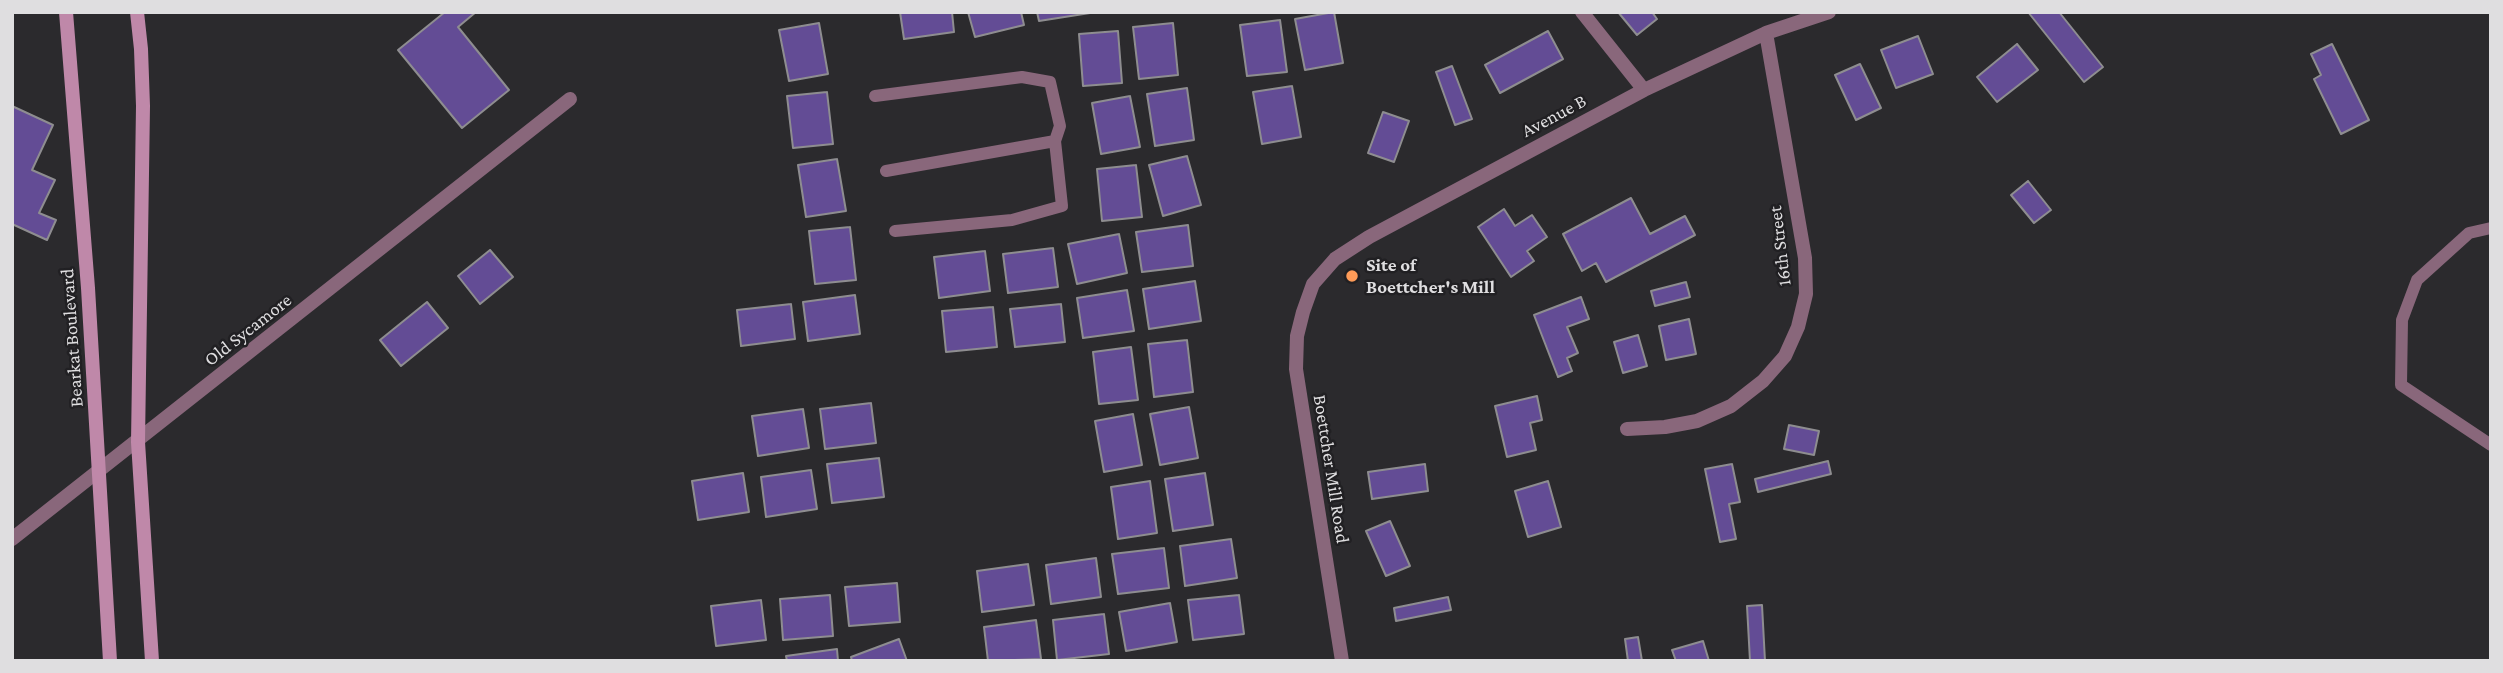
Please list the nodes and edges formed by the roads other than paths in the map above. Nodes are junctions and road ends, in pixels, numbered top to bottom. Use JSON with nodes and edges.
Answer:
{"nodes":[{"id":1,"x":66,"y":12,"type":"edge"},
{"id":2,"x":137,"y":12,"type":"edge"},
{"id":3,"x":1582,"y":12,"type":"edge"},
{"id":4,"x":1829,"y":12,"type":"edge"},
{"id":5,"x":1766,"y":33,"type":"junction"},
{"id":6,"x":1644,"y":90,"type":"junction"},
{"id":7,"x":875,"y":96,"type":"dead end"},
{"id":8,"x":570,"y":99,"type":"dead end"},
{"id":9,"x":1055,"y":141,"type":"junction"},
{"id":10,"x":886,"y":171,"type":"dead end"},
{"id":11,"x":2491,"y":228,"type":"edge"},
{"id":12,"x":895,"y":231,"type":"dead end"},
{"id":13,"x":1313,"y":284,"type":"joint"},
{"id":14,"x":1627,"y":429,"type":"dead end"},
{"id":15,"x":138,"y":442,"type":"junction"},
{"id":16,"x":2491,"y":445,"type":"edge"},
{"id":17,"x":100,"y":471,"type":"junction"},
{"id":18,"x":12,"y":539,"type":"edge"},
{"id":19,"x":110,"y":661,"type":"edge"},
{"id":20,"x":152,"y":661,"type":"edge"},
{"id":21,"x":1342,"y":661,"type":"edge"}],
"edges":[{"from":1,"to":17,"type":"street","name":"Bearkat Boulevard"},
{"from":2,"to":15,"type":"street"},
{"from":3,"to":6,"type":"street"},
{"from":4,"to":5,"type":"street","name":"Avenue B"},
{"from":5,"to":6,"type":"street","name":"Avenue B"},
{"from":5,"to":14,"type":"street","name":"16th Street"},
{"from":6,"to":13,"type":"street","name":"Avenue B"},
{"from":7,"to":9,"type":"lane"},
{"from":8,"to":15,"type":"street","name":"Old Sycamore"},
{"from":9,"to":10,"type":"lane"},
{"from":9,"to":12,"type":"lane"},
{"from":11,"to":16,"type":"lane"},
{"from":13,"to":21,"type":"street","name":"Boettcher Mill Road"},
{"from":15,"to":17,"type":"street","name":"Old Sycamore"},
{"from":15,"to":20,"type":"street"},
{"from":17,"to":18,"type":"street","name":"Old Sycamore"},
{"from":17,"to":19,"type":"street","name":"Bearkat Boulevard"}]}
